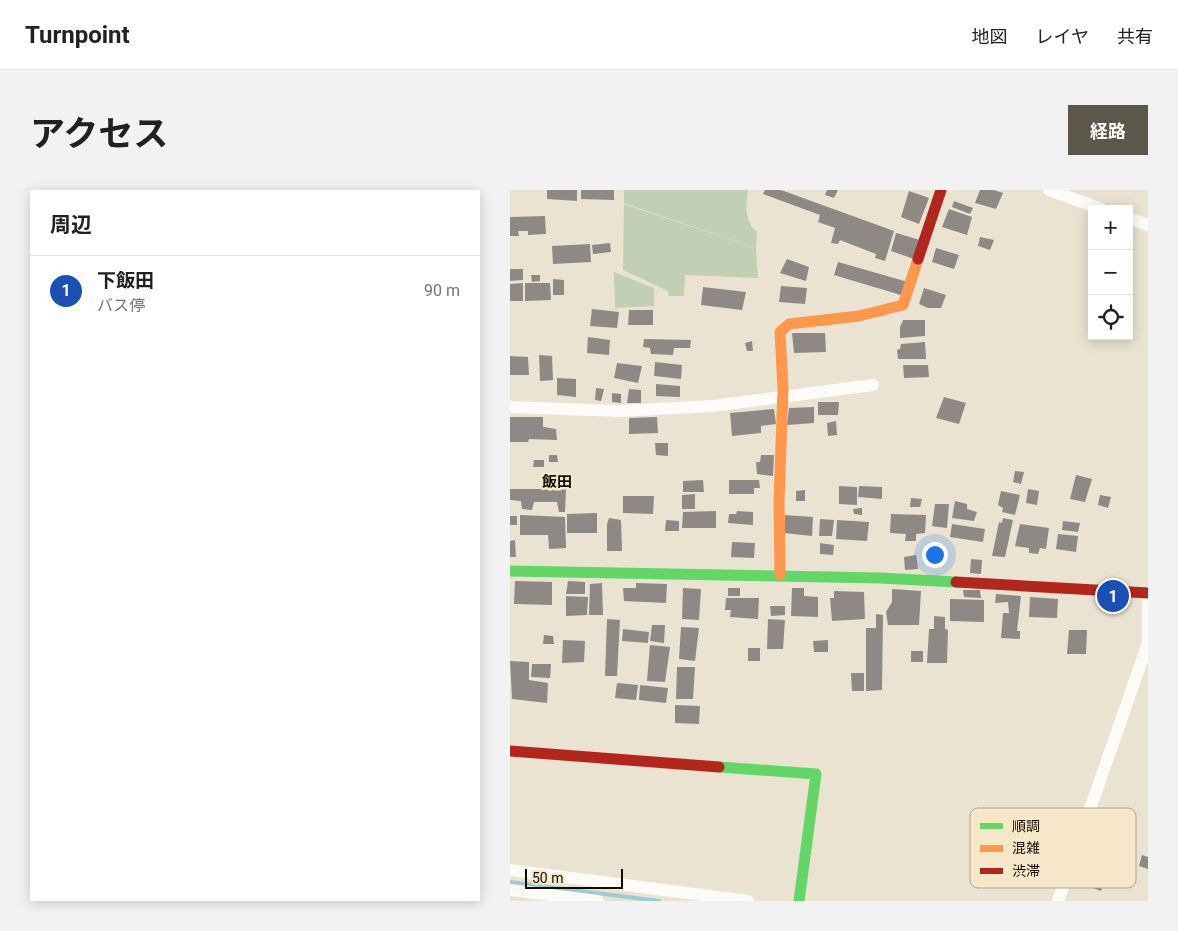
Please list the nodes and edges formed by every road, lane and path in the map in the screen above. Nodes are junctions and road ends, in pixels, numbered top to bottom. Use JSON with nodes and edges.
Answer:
{"nodes":[{"id":1,"x":941,"y":190,"type":"edge"},
{"id":2,"x":1049,"y":190,"type":"edge"},
{"id":3,"x":1091,"y":205,"type":"edge"},
{"id":4,"x":1133,"y":219,"type":"edge"},
{"id":5,"x":1148,"y":225,"type":"edge"},
{"id":6,"x":873,"y":385,"type":"dead end"},
{"id":7,"x":783,"y":397,"type":"junction"},
{"id":8,"x":510,"y":407,"type":"edge"},
{"id":9,"x":510,"y":571,"type":"edge"},
{"id":10,"x":780,"y":575,"type":"junction"},
{"id":11,"x":1148,"y":593,"type":"edge"},
{"id":12,"x":510,"y":751,"type":"edge"},
{"id":13,"x":1090,"y":808,"type":"edge"},
{"id":14,"x":510,"y":870,"type":"edge"},
{"id":15,"x":1063,"y":888,"type":"edge"},
{"id":16,"x":510,"y":890,"type":"edge"},
{"id":17,"x":580,"y":900,"type":"edge"},
{"id":18,"x":598,"y":901,"type":"edge"},
{"id":19,"x":748,"y":901,"type":"edge"},
{"id":20,"x":799,"y":901,"type":"edge"},
{"id":21,"x":1058,"y":901,"type":"edge"}],
"edges":[{"from":1,"to":7,"type":"street"},
{"from":2,"to":3,"type":"street"},
{"from":4,"to":5,"type":"street"},
{"from":6,"to":7,"type":"street"},
{"from":7,"to":8,"type":"street"},
{"from":7,"to":10,"type":"street"},
{"from":9,"to":10,"type":"street"},
{"from":10,"to":11,"type":"street"},
{"from":11,"to":13,"type":"street"},
{"from":12,"to":20,"type":"street"},
{"from":14,"to":19,"type":"street"},
{"from":15,"to":21,"type":"street"},
{"from":16,"to":17,"type":"street"},
{"from":17,"to":18,"type":"street"}]}
